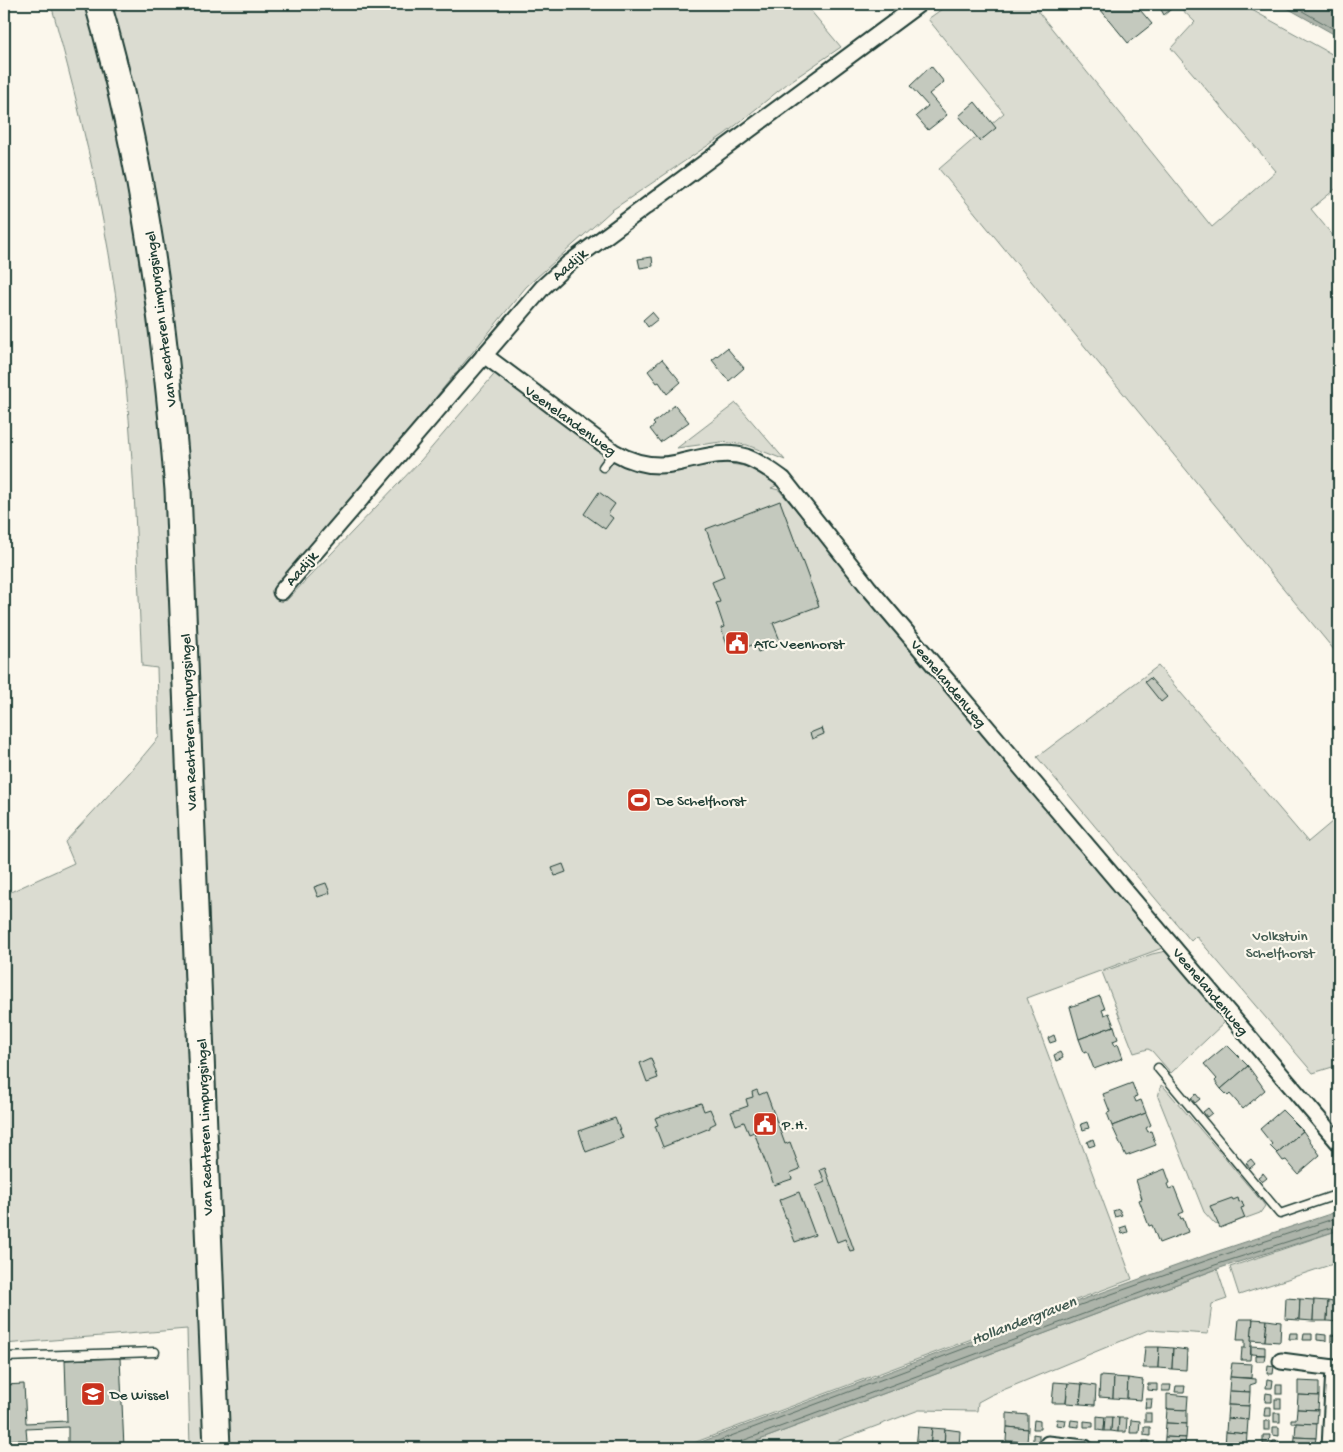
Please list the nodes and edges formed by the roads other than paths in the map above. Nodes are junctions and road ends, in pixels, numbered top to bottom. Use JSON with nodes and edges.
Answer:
{"nodes":[{"id":1,"x":98,"y":4,"type":"edge"},
{"id":2,"x":918,"y":4,"type":"edge"},
{"id":3,"x":484,"y":355,"type":"junction"},
{"id":4,"x":614,"y":452,"type":"junction"},
{"id":5,"x":602,"y":467,"type":"dead end"},
{"id":6,"x":281,"y":592,"type":"dead end"},
{"id":7,"x":1158,"y":1068,"type":"dead end"},
{"id":8,"x":1339,"y":1143,"type":"edge"},
{"id":9,"x":1339,"y":1194,"type":"edge"},
{"id":10,"x":155,"y":1352,"type":"dead end"},
{"id":11,"x":4,"y":1357,"type":"edge"},
{"id":12,"x":1281,"y":1361,"type":"dead end"},
{"id":13,"x":1048,"y":1444,"type":"dead end"},
{"id":14,"x":1333,"y":1445,"type":"edge"},
{"id":15,"x":217,"y":1448,"type":"edge"},
{"id":16,"x":1085,"y":1448,"type":"edge"}],
"edges":[{"from":1,"to":15,"type":"main road","name":"Van Rechteren Limpurgsingel"},
{"from":2,"to":3,"type":"street","name":"Aadijk"},
{"from":3,"to":4,"type":"street","name":"Veenelandenweg"},
{"from":3,"to":6,"type":"street","name":"Aadijk"},
{"from":4,"to":5,"type":"lane"},
{"from":4,"to":8,"type":"street","name":"Veenelandenweg"},
{"from":7,"to":9,"type":"lane"},
{"from":10,"to":11,"type":"lane"},
{"from":12,"to":14,"type":"street"},
{"from":13,"to":16,"type":"street"}]}
